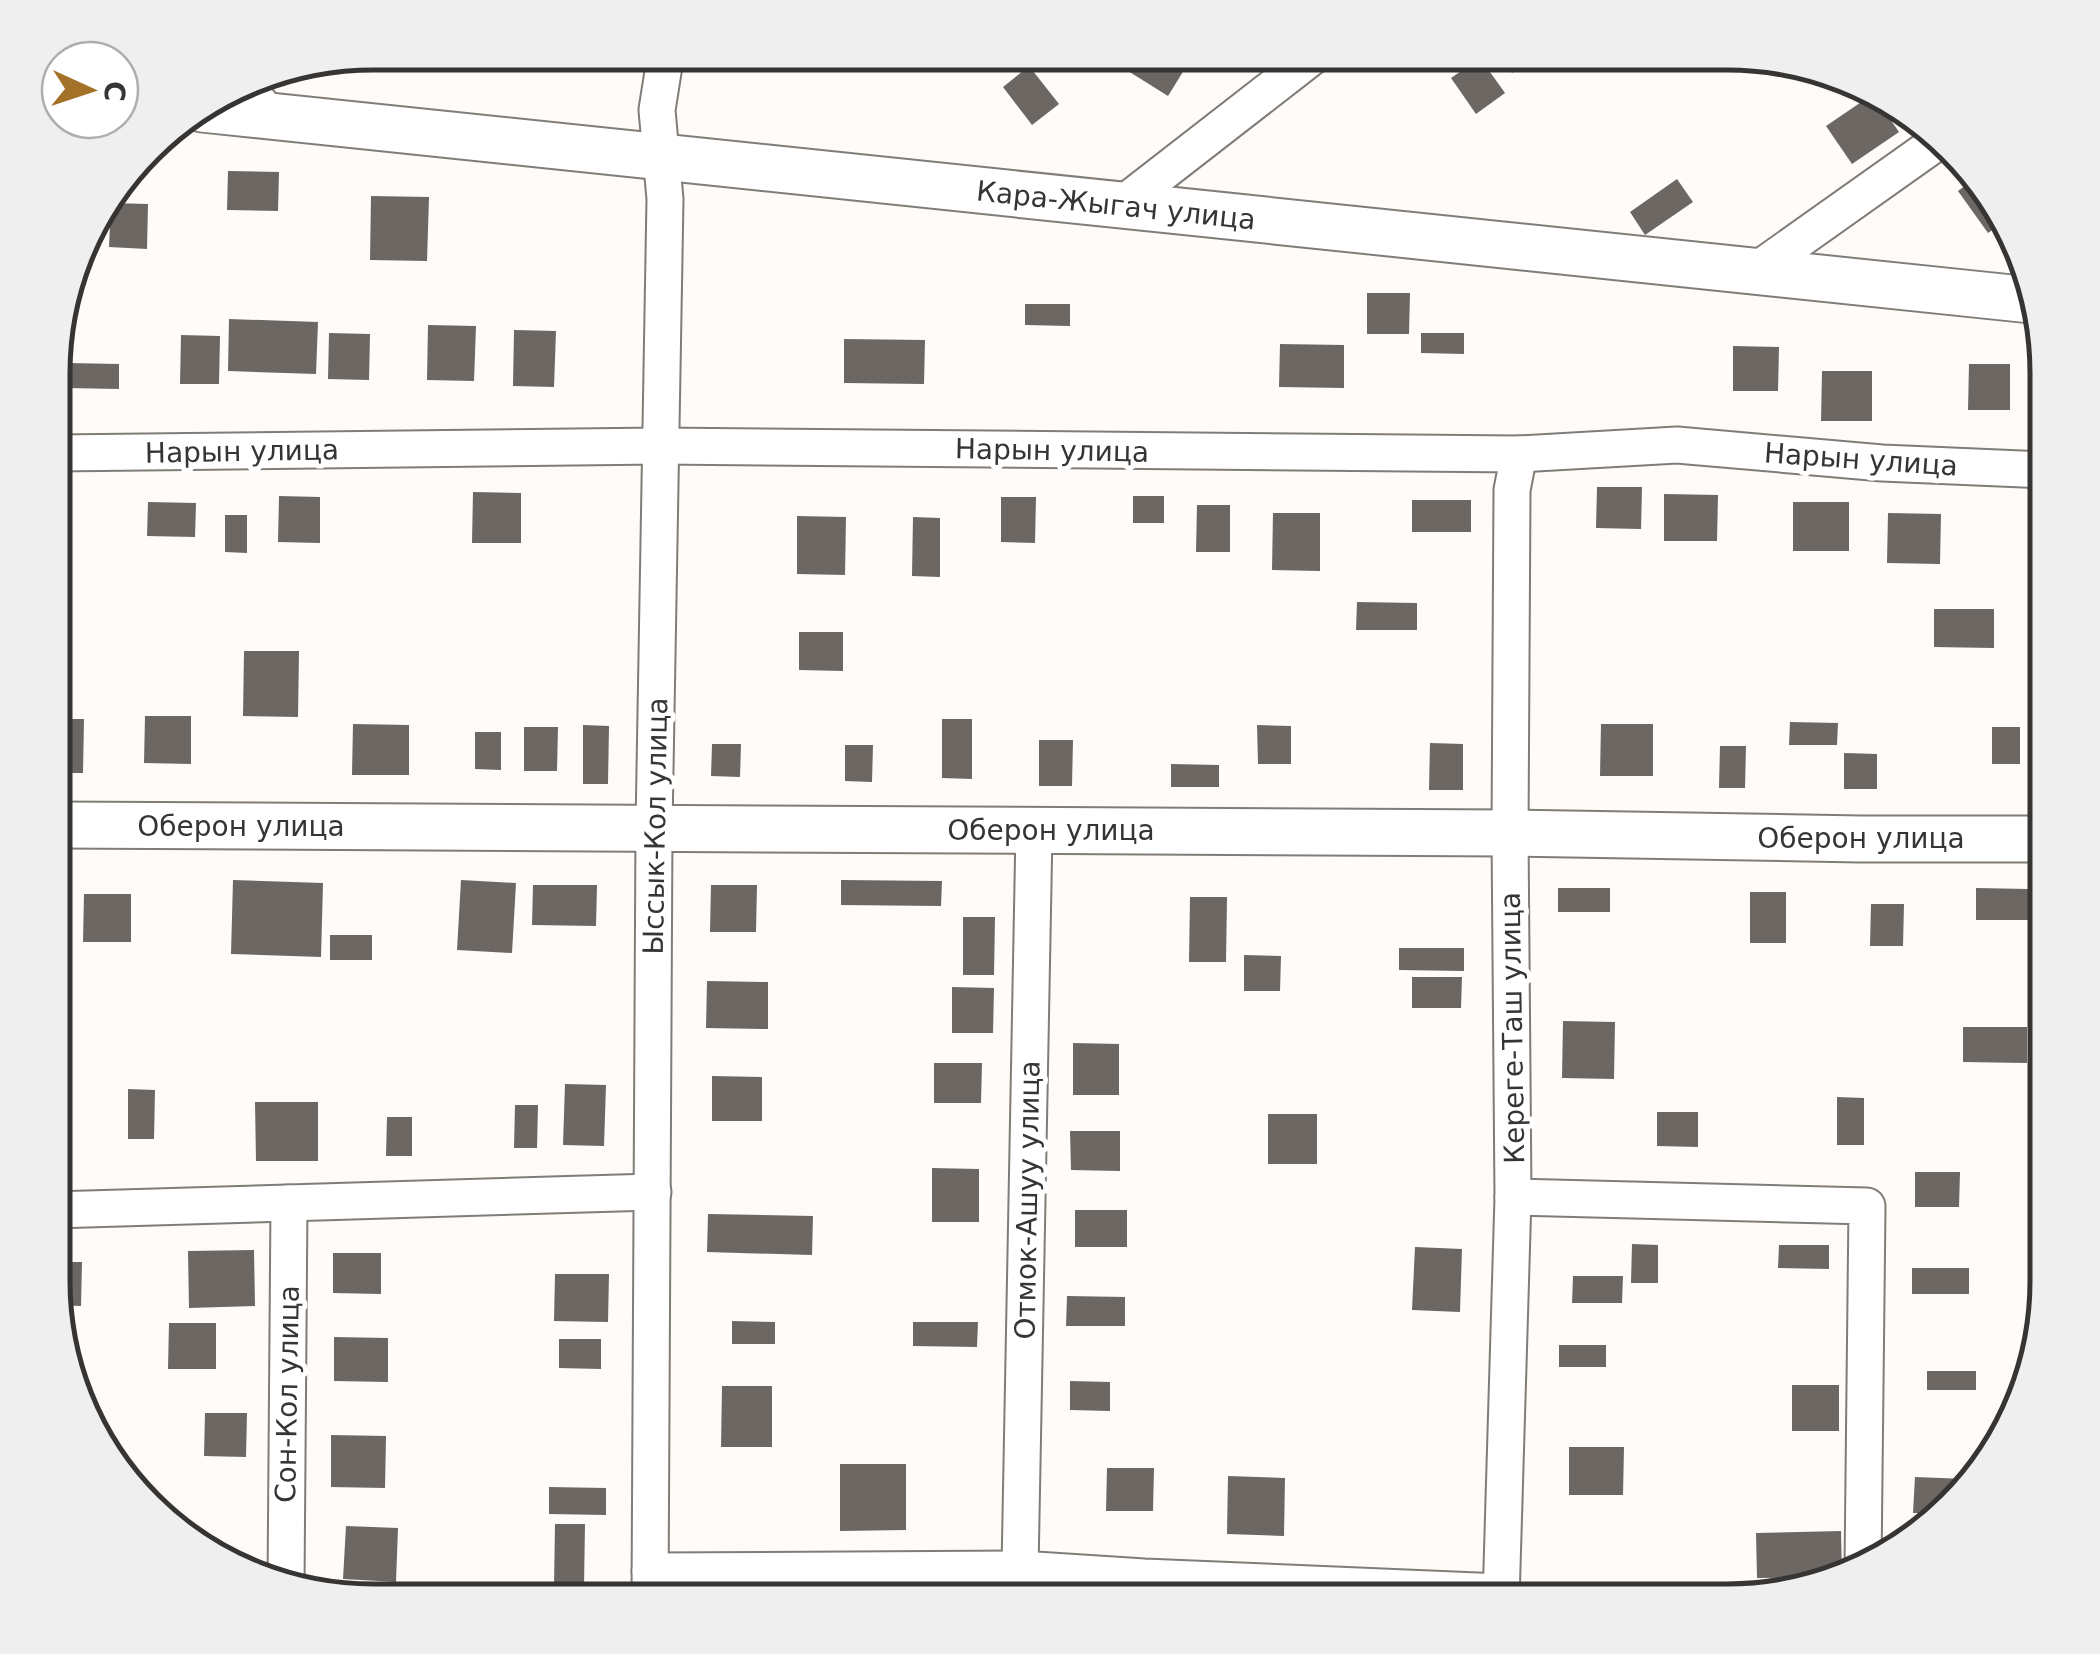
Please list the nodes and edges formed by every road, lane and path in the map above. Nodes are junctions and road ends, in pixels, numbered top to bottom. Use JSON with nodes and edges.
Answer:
{"nodes":[{"id":1,"x":664,"y":70,"type":"edge"},
{"id":2,"x":1294,"y":71,"type":"edge"},
{"id":3,"x":258,"y":100,"type":"edge"},
{"id":4,"x":1927,"y":145,"type":"edge"},
{"id":5,"x":661,"y":156,"type":"junction"},
{"id":6,"x":1120,"y":206,"type":"junction"},
{"id":7,"x":1754,"y":272,"type":"junction"},
{"id":8,"x":2020,"y":299,"type":"edge"},
{"id":9,"x":660,"y":446,"type":"junction"},
{"id":10,"x":70,"y":453,"type":"edge"},
{"id":11,"x":1519,"y":454,"type":"junction"},
{"id":12,"x":2030,"y":469,"type":"edge"},
{"id":13,"x":70,"y":825,"type":"edge"},
{"id":14,"x":654,"y":827,"type":"junction"},
{"id":15,"x":1034,"y":830,"type":"junction"},
{"id":16,"x":1510,"y":832,"type":"junction"},
{"id":17,"x":2029,"y":839,"type":"edge"},
{"id":18,"x":653,"y":1192,"type":"junction"},
{"id":19,"x":1514,"y":1197,"type":"junction"},
{"id":20,"x":289,"y":1203,"type":"junction"},
{"id":21,"x":71,"y":1209,"type":"edge"},
{"id":22,"x":1864,"y":1551,"type":"edge"},
{"id":23,"x":1020,"y":1570,"type":"junction"},
{"id":24,"x":286,"y":1571,"type":"edge"},
{"id":25,"x":650,"y":1583,"type":"edge"},
{"id":26,"x":713,"y":1583,"type":"edge"},
{"id":27,"x":1108,"y":1584,"type":"edge"},
{"id":28,"x":1501,"y":1584,"type":"edge"}],
"edges":[{"from":1,"to":5,"type":"street","name":"Ыссык-Кол улица"},
{"from":2,"to":6,"type":"street"},
{"from":3,"to":5,"type":"street","name":"Кара-Жыгач улица"},
{"from":4,"to":7,"type":"street"},
{"from":5,"to":6,"type":"street","name":"Кара-Жыгач улица"},
{"from":5,"to":9,"type":"street","name":"Ыссык-Кол улица"},
{"from":6,"to":7,"type":"street","name":"Кара-Жыгач улица"},
{"from":7,"to":8,"type":"street","name":"Кара-Жыгач улица"},
{"from":9,"to":10,"type":"street","name":"Нарын улица"},
{"from":9,"to":11,"type":"street","name":"Нарын улица"},
{"from":9,"to":14,"type":"street","name":"Ыссык-Кол улица"},
{"from":11,"to":12,"type":"street","name":"Нарын улица"},
{"from":11,"to":16,"type":"street","name":"Кереге-Таш улица"},
{"from":13,"to":14,"type":"street","name":"Оберон улица"},
{"from":14,"to":15,"type":"street","name":"Оберон улица"},
{"from":14,"to":18,"type":"street","name":"Ыссык-Кол улица"},
{"from":15,"to":16,"type":"street","name":"Оберон улица"},
{"from":15,"to":23,"type":"street","name":"Отмок-Ашуу улица"},
{"from":16,"to":17,"type":"street","name":"Оберон улица"},
{"from":16,"to":19,"type":"street","name":"Кереге-Таш улица"},
{"from":18,"to":20,"type":"street"},
{"from":18,"to":25,"type":"street","name":"Ыссык-Кол улица"},
{"from":19,"to":22,"type":"street"},
{"from":19,"to":28,"type":"street","name":"Кереге-Таш улица"},
{"from":20,"to":21,"type":"street"},
{"from":20,"to":24,"type":"street","name":"Сон-Кол улица"},
{"from":23,"to":26,"type":"street"},
{"from":23,"to":27,"type":"street"}]}
